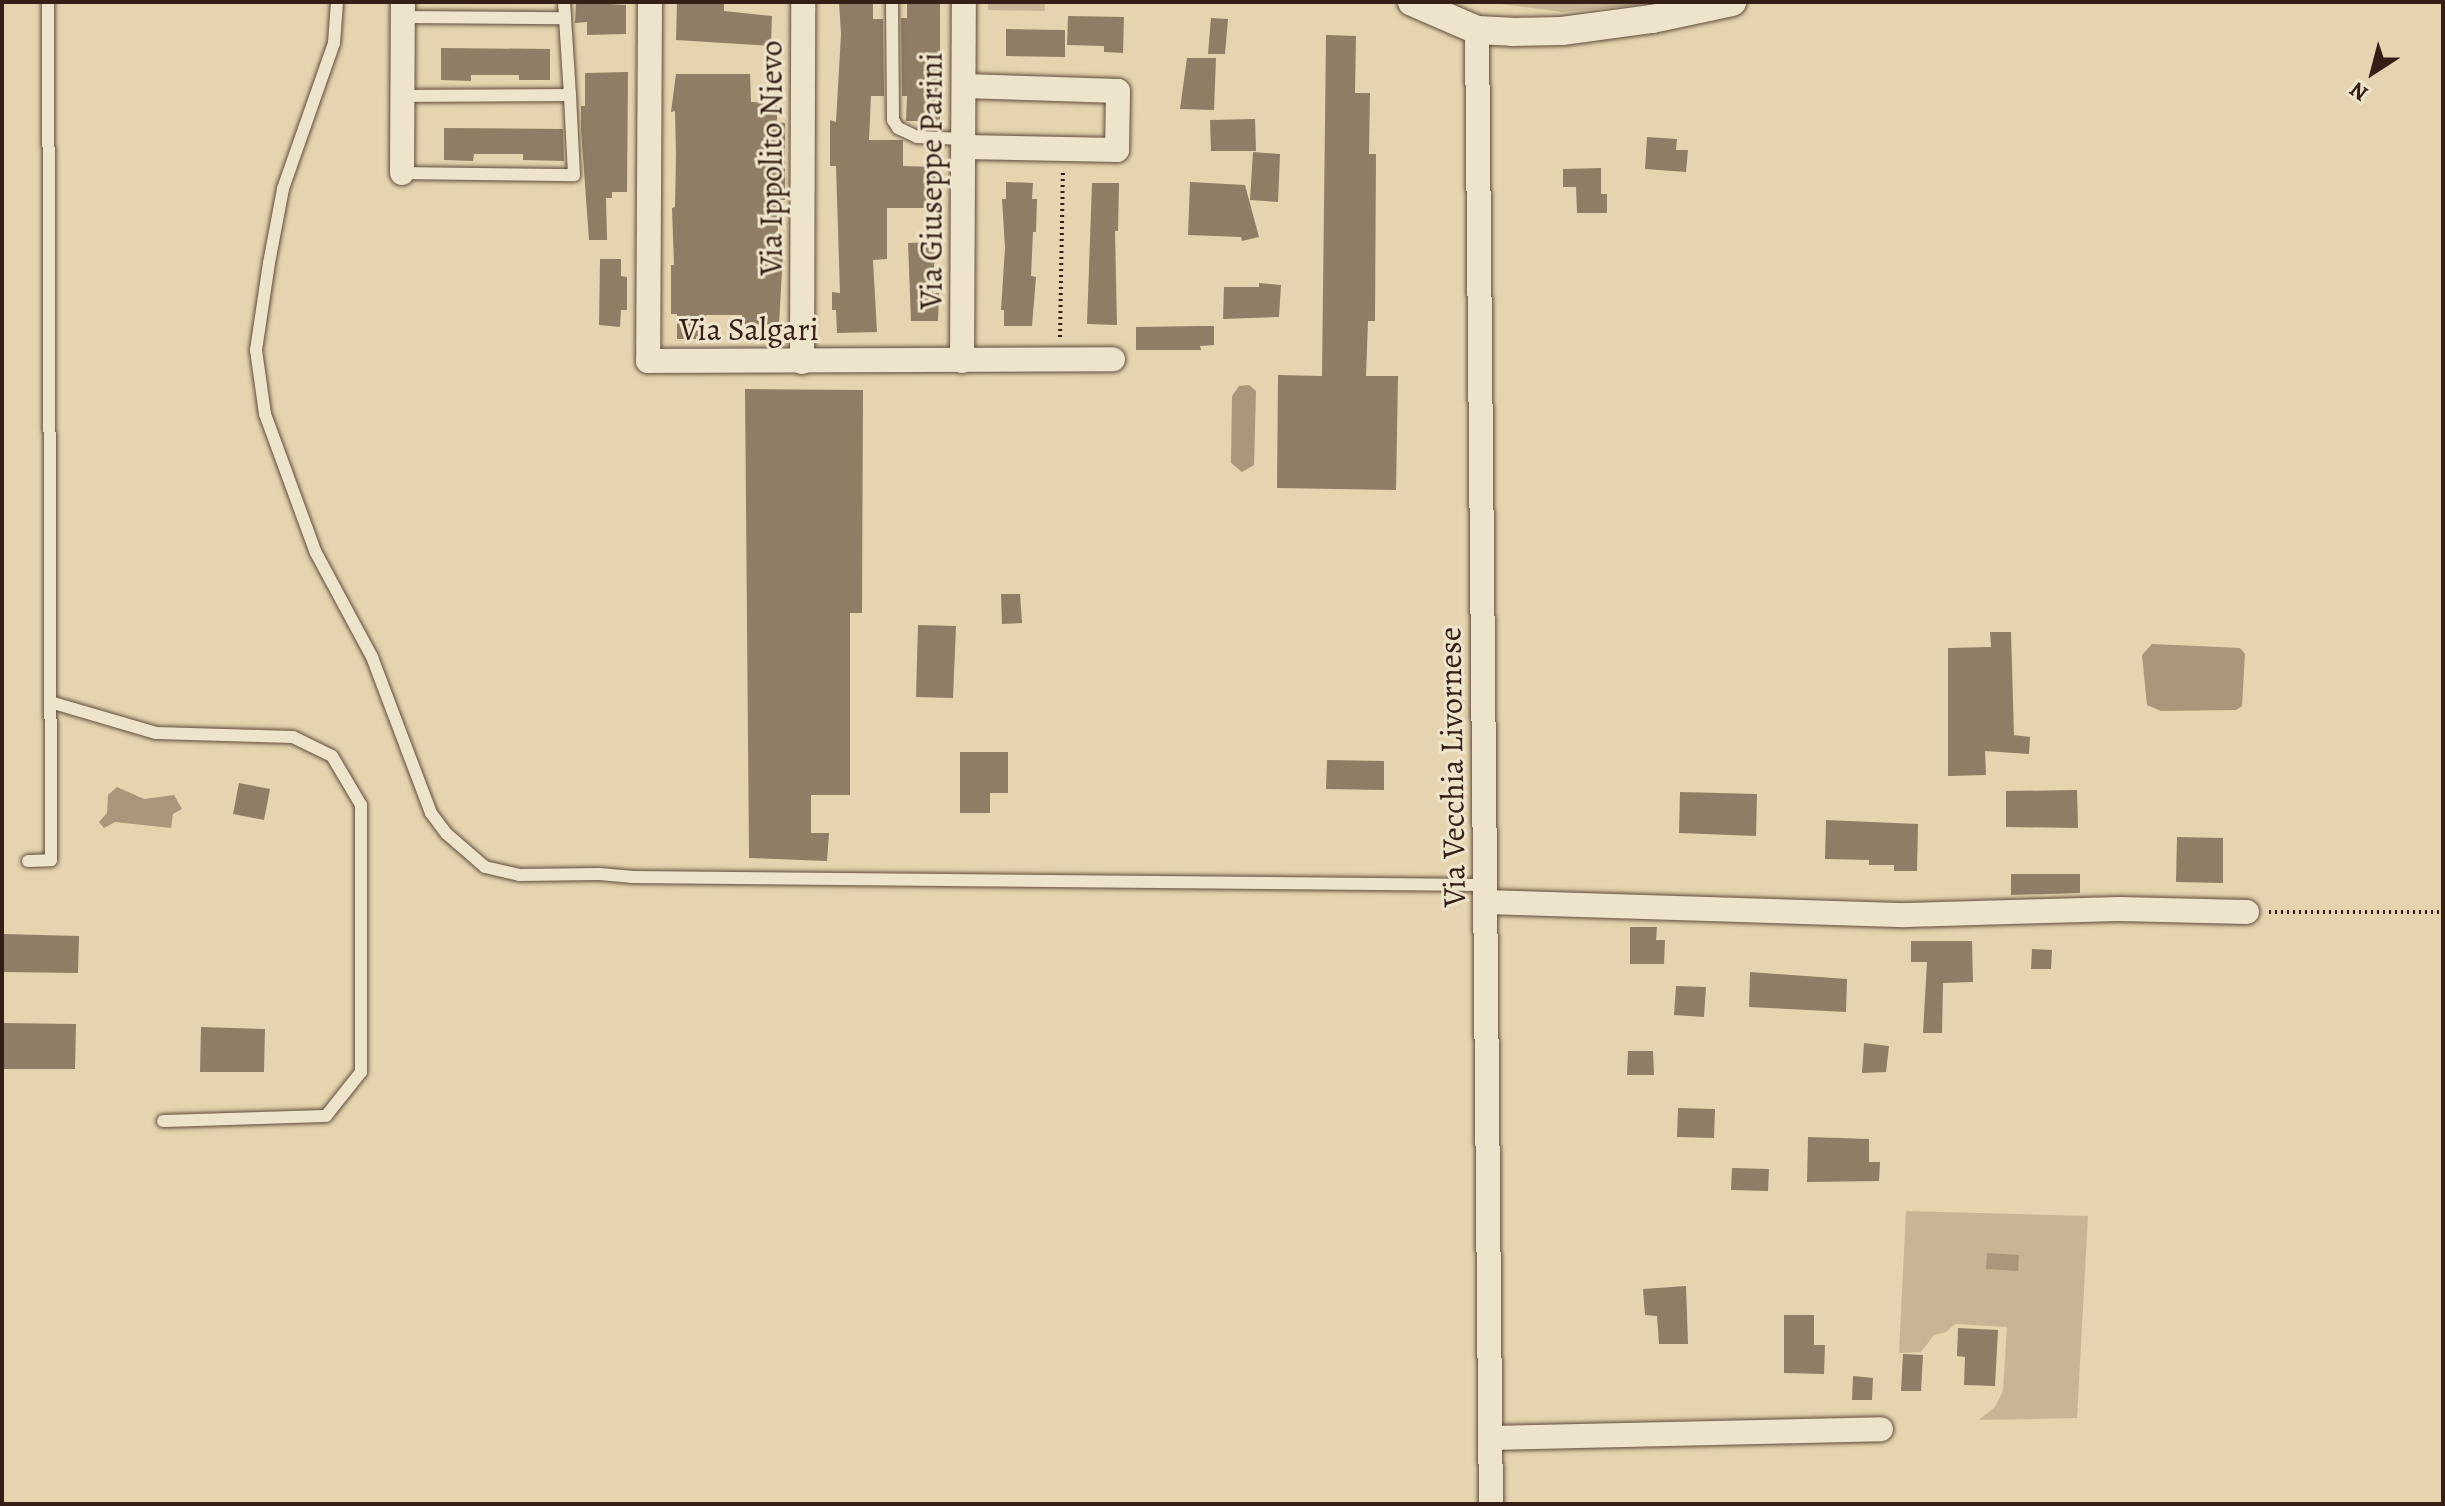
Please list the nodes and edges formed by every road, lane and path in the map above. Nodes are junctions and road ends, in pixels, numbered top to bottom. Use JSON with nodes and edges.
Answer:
{"nodes":[{"id":1,"x":48,"y":2,"type":"edge"},
{"id":2,"x":337,"y":2,"type":"edge"},
{"id":3,"x":564,"y":2,"type":"edge"},
{"id":4,"x":650,"y":2,"type":"edge"},
{"id":5,"x":803,"y":2,"type":"edge"},
{"id":6,"x":892,"y":2,"type":"edge"},
{"id":7,"x":964,"y":2,"type":"edge"},
{"id":8,"x":1412,"y":2,"type":"edge"},
{"id":9,"x":1732,"y":2,"type":"edge"},
{"id":10,"x":403,"y":9,"type":"edge"},
{"id":11,"x":565,"y":18,"type":"junction"},
{"id":12,"x":1477,"y":30,"type":"junction"},
{"id":13,"x":964,"y":86,"type":"junction"},
{"id":14,"x":570,"y":95,"type":"junction"},
{"id":15,"x":402,"y":96,"type":"junction"},
{"id":16,"x":964,"y":143,"type":"junction"},
{"id":17,"x":1063,"y":150,"type":"junction"},
{"id":18,"x":402,"y":173,"type":"joint"},
{"id":19,"x":1113,"y":359,"type":"dead end"},
{"id":20,"x":1059,"y":360,"type":"junction"},
{"id":21,"x":962,"y":361,"type":"junction"},
{"id":22,"x":802,"y":362,"type":"junction"},
{"id":23,"x":50,"y":702,"type":"junction"},
{"id":24,"x":28,"y":861,"type":"dead end"},
{"id":25,"x":1485,"y":893,"type":"junction"},
{"id":26,"x":2247,"y":912,"type":"joint"},
{"id":27,"x":2443,"y":912,"type":"edge"},
{"id":28,"x":163,"y":1121,"type":"dead end"},
{"id":29,"x":1881,"y":1429,"type":"dead end"},
{"id":30,"x":1491,"y":1438,"type":"junction"},
{"id":31,"x":1491,"y":1504,"type":"edge"}],
"edges":[{"from":1,"to":23,"type":"lane"},
{"from":2,"to":25,"type":"lane"},
{"from":3,"to":11,"type":"lane"},
{"from":4,"to":22,"type":"street","name":"Via Salgari"},
{"from":5,"to":22,"type":"street","name":"Via Ippolito Nievo"},
{"from":6,"to":16,"type":"lane"},
{"from":7,"to":13,"type":"street","name":"Via Giuseppe Parini"},
{"from":8,"to":12,"type":"street"},
{"from":9,"to":12,"type":"street"},
{"from":10,"to":11,"type":"lane"},
{"from":10,"to":15,"type":"street"},
{"from":11,"to":14,"type":"lane"},
{"from":12,"to":25,"type":"street","name":"Via Vecchia Livornese"},
{"from":13,"to":16,"type":"street","name":"Via Giuseppe Parini"},
{"from":13,"to":17,"type":"street"},
{"from":14,"to":15,"type":"lane"},
{"from":14,"to":18,"type":"lane"},
{"from":15,"to":18,"type":"street"},
{"from":16,"to":17,"type":"street"},
{"from":16,"to":21,"type":"street","name":"Via Giuseppe Parini"},
{"from":17,"to":20,"type":"path"},
{"from":19,"to":20,"type":"street","name":"Via Salgari"},
{"from":20,"to":21,"type":"street","name":"Via Salgari"},
{"from":21,"to":22,"type":"street","name":"Via Salgari"},
{"from":23,"to":24,"type":"lane"},
{"from":23,"to":28,"type":"lane"},
{"from":25,"to":26,"type":"street"},
{"from":25,"to":30,"type":"street","name":"Via Vecchia Livornese"},
{"from":26,"to":27,"type":"path"},
{"from":29,"to":30,"type":"street"},
{"from":30,"to":31,"type":"street","name":"Via Vecchia Livornese"}]}
